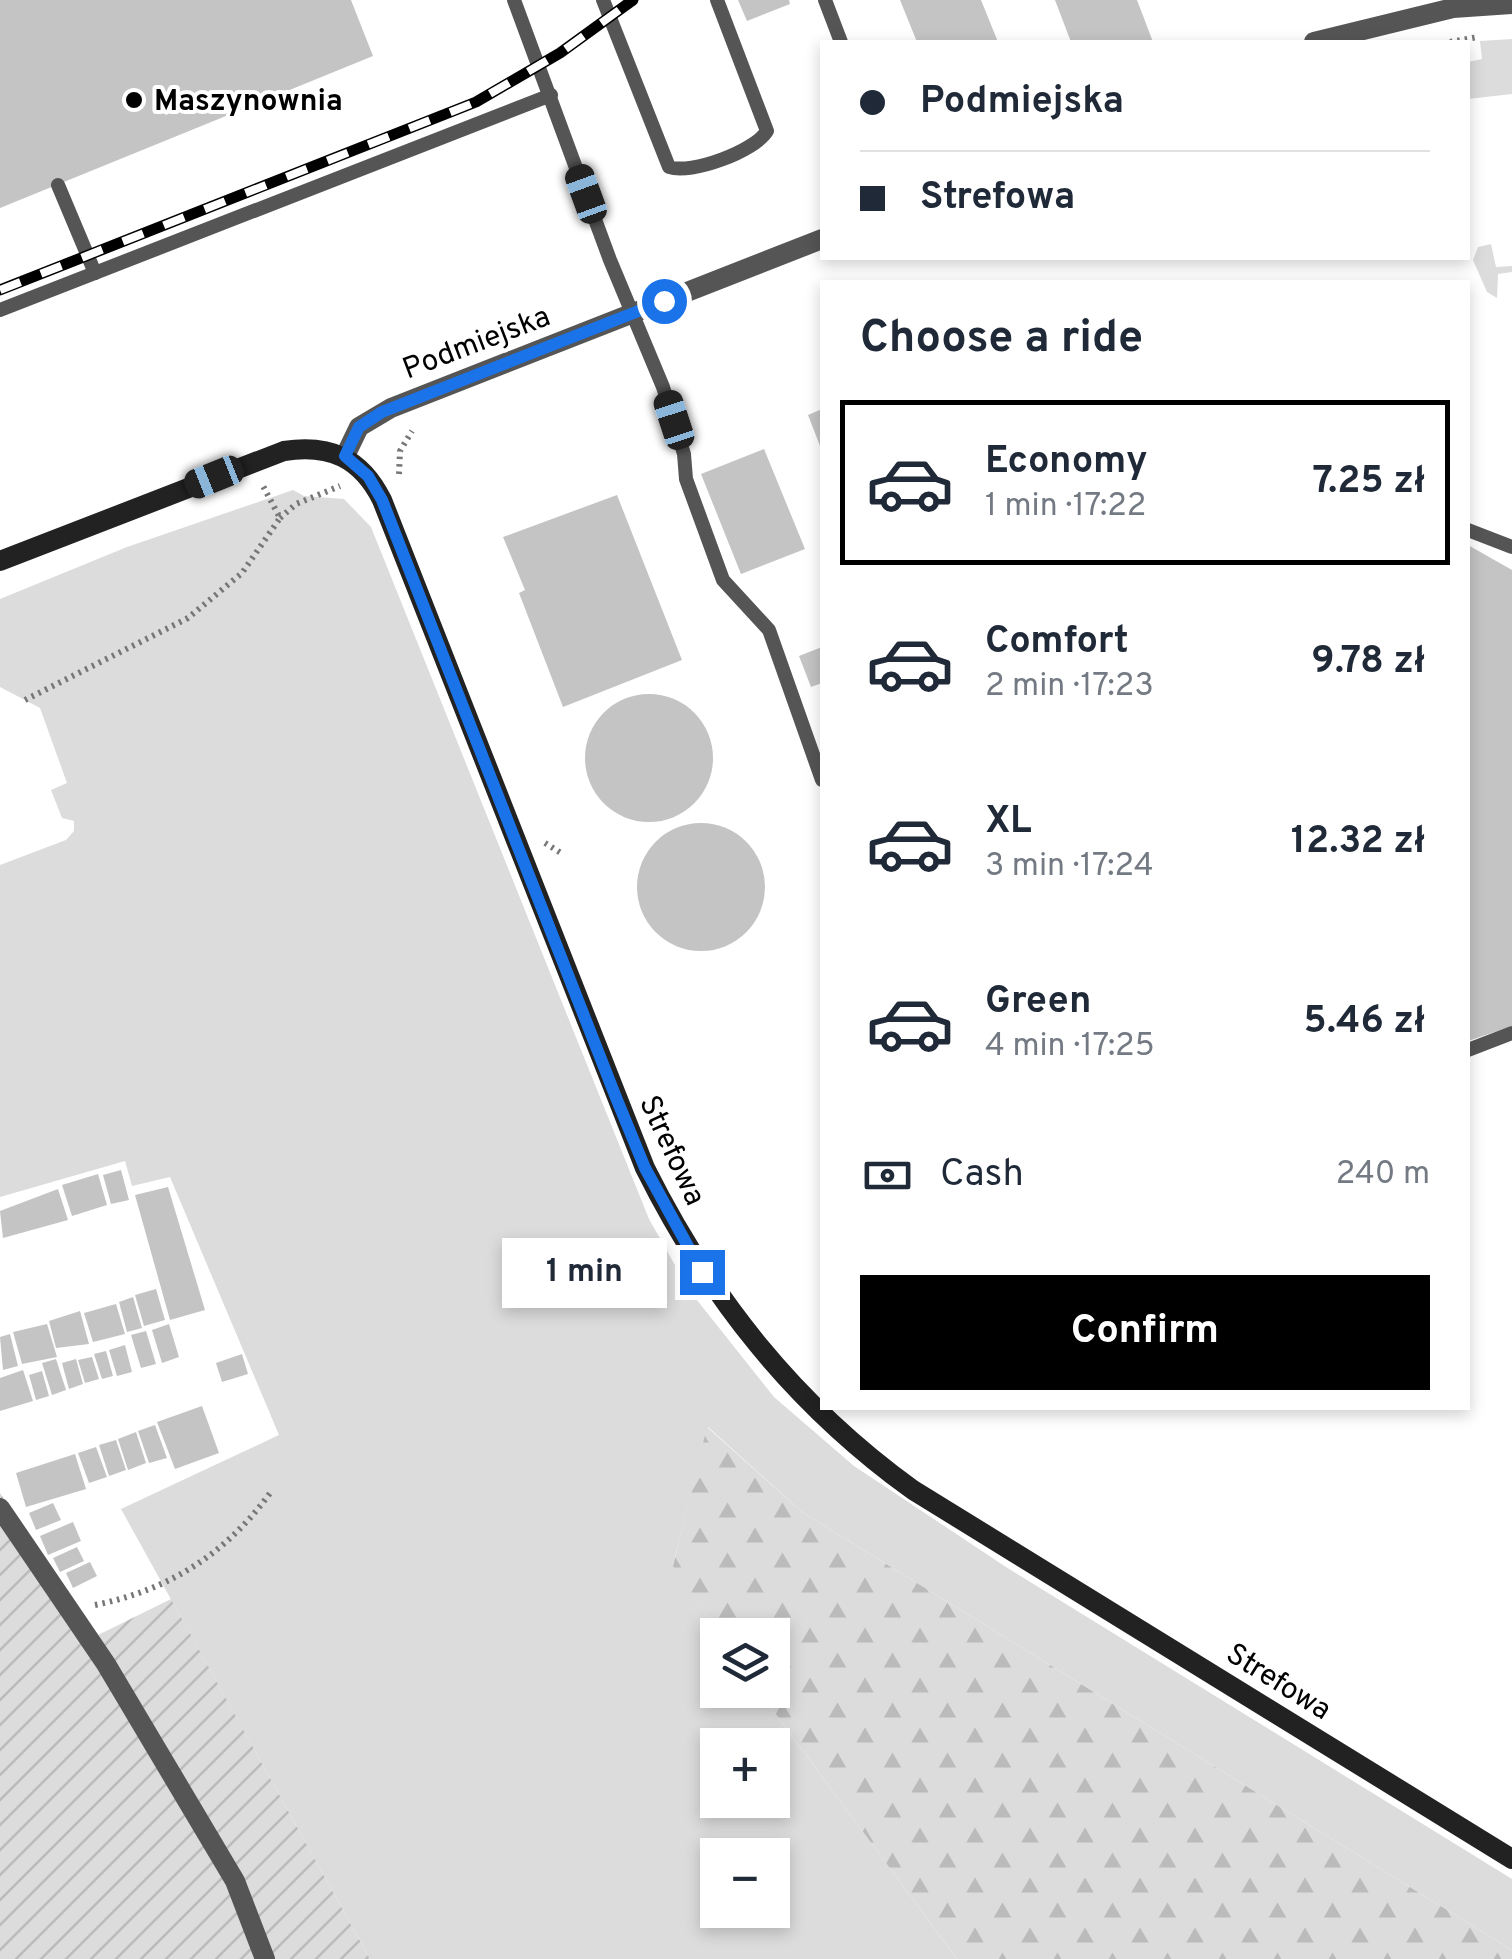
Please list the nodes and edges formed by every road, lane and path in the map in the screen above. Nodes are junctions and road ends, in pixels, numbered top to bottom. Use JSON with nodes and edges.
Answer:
{"nodes":[{"id":1,"x":514,"y":0,"type":"edge"},
{"id":2,"x":603,"y":0,"type":"edge"},
{"id":3,"x":717,"y":0,"type":"edge"},
{"id":4,"x":824,"y":0,"type":"edge"},
{"id":5,"x":1512,"y":4,"type":"edge"},
{"id":6,"x":840,"y":40,"type":"edge"},
{"id":7,"x":1322,"y":40,"type":"edge"},
{"id":8,"x":551,"y":96,"type":"junction"},
{"id":9,"x":58,"y":185,"type":"dead end"},
{"id":10,"x":820,"y":240,"type":"edge"},
{"id":11,"x":95,"y":273,"type":"junction"},
{"id":12,"x":0,"y":310,"type":"edge"},
{"id":13,"x":632,"y":313,"type":"junction"},
{"id":14,"x":426,"y":425,"type":"dead end"},
{"id":15,"x":345,"y":456,"type":"junction"},
{"id":16,"x":250,"y":463,"type":"junction"},
{"id":17,"x":368,"y":476,"type":"junction"},
{"id":18,"x":401,"y":483,"type":"dead end"},
{"id":19,"x":280,"y":518,"type":"junction"},
{"id":20,"x":1470,"y":531,"type":"edge"},
{"id":21,"x":1512,"y":547,"type":"edge"},
{"id":22,"x":0,"y":561,"type":"edge"},
{"id":23,"x":25,"y":700,"type":"dead end"},
{"id":24,"x":820,"y":774,"type":"edge"},
{"id":25,"x":541,"y":841,"type":"dead end"},
{"id":26,"x":561,"y":852,"type":"dead end"},
{"id":27,"x":1512,"y":1033,"type":"edge"},
{"id":28,"x":1470,"y":1049,"type":"edge"},
{"id":29,"x":270,"y":1493,"type":"dead end"},
{"id":30,"x":0,"y":1508,"type":"edge"},
{"id":31,"x":112,"y":1602,"type":"dead end"},
{"id":32,"x":1512,"y":1859,"type":"edge"},
{"id":33,"x":265,"y":1959,"type":"edge"}],
"edges":[{"from":1,"to":8,"type":"lane"},
{"from":2,"to":3,"type":"lane"},
{"from":4,"to":6,"type":"lane"},
{"from":5,"to":7,"type":"street"},
{"from":8,"to":11,"type":"lane"},
{"from":8,"to":13,"type":"lane"},
{"from":9,"to":11,"type":"lane"},
{"from":10,"to":13,"type":"street","name":"Podmiejska"},
{"from":11,"to":12,"type":"lane"},
{"from":13,"to":15,"type":"street","name":"Podmiejska"},
{"from":13,"to":24,"type":"lane"},
{"from":14,"to":18,"type":"path"},
{"from":15,"to":16,"type":"street"},
{"from":15,"to":17,"type":"street","name":"Strefowa"},
{"from":16,"to":19,"type":"path"},
{"from":16,"to":22,"type":"street"},
{"from":17,"to":19,"type":"path"},
{"from":17,"to":32,"type":"street","name":"Strefowa"},
{"from":19,"to":23,"type":"path"},
{"from":20,"to":21,"type":"lane"},
{"from":25,"to":26,"type":"path"},
{"from":27,"to":28,"type":"lane"},
{"from":29,"to":31,"type":"path"},
{"from":30,"to":33,"type":"street"}]}
